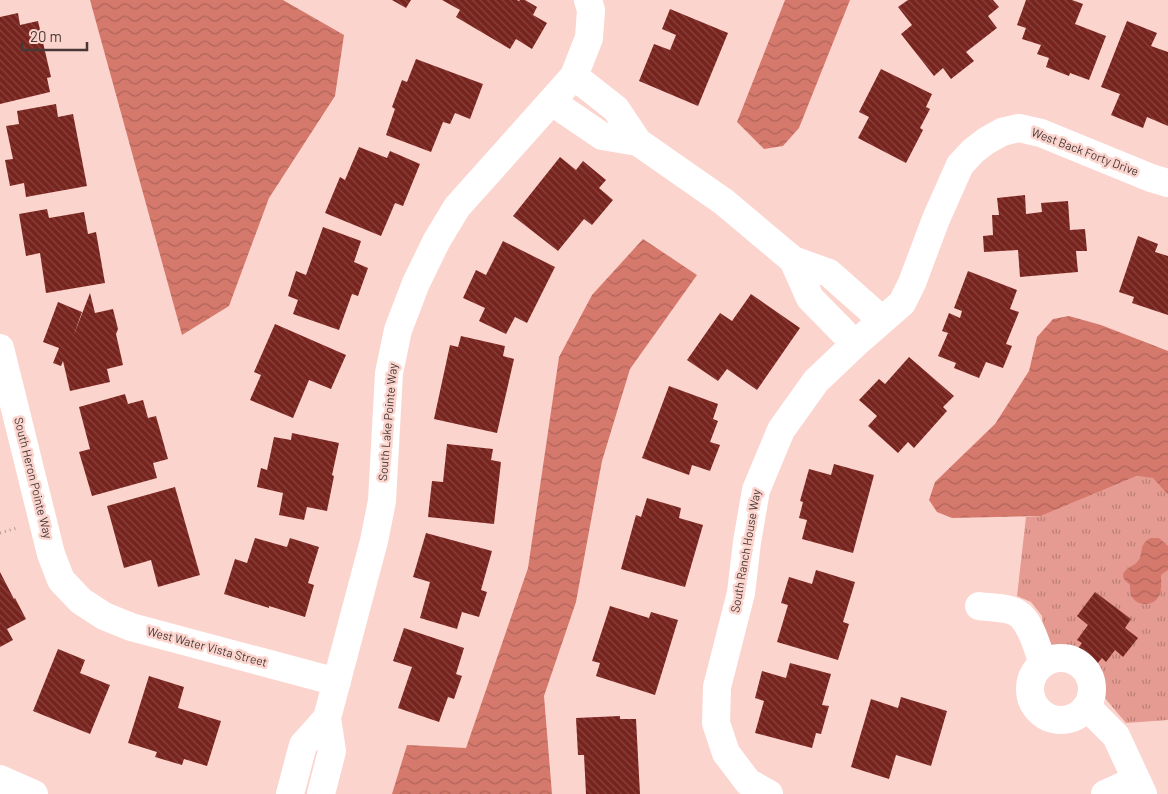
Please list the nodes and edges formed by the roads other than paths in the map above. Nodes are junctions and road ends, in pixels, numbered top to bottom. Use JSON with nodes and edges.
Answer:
{"nodes":[{"id":1,"x":588,"y":0,"type":"edge"},
{"id":2,"x":574,"y":76,"type":"junction"},
{"id":3,"x":552,"y":102,"type":"junction"},
{"id":4,"x":1002,"y":132,"type":"joint"},
{"id":5,"x":638,"y":142,"type":"junction"},
{"id":6,"x":1168,"y":183,"type":"edge"},
{"id":7,"x":793,"y":260,"type":"junction"},
{"id":8,"x":882,"y":320,"type":"junction"},
{"id":9,"x":855,"y":344,"type":"junction"},
{"id":10,"x":0,"y":348,"type":"edge"},
{"id":11,"x":81,"y":601,"type":"joint"},
{"id":12,"x":979,"y":606,"type":"dead end"},
{"id":13,"x":1044,"y":664,"type":"junction"},
{"id":14,"x":337,"y":682,"type":"junction"},
{"id":15,"x":1087,"y":707,"type":"junction"},
{"id":16,"x":327,"y":718,"type":"junction"},
{"id":17,"x":0,"y":779,"type":"edge"},
{"id":18,"x":1140,"y":787,"type":"edge"},
{"id":19,"x":34,"y":794,"type":"edge"},
{"id":20,"x":290,"y":794,"type":"edge"},
{"id":21,"x":321,"y":794,"type":"edge"},
{"id":22,"x":769,"y":794,"type":"edge"},
{"id":23,"x":1105,"y":794,"type":"edge"}],
"edges":[{"from":1,"to":2,"type":"street","name":"South Lake Pointe Way"},
{"from":2,"to":3,"type":"street","name":"South Lake Pointe Way"},
{"from":2,"to":5,"type":"street"},
{"from":3,"to":5,"type":"street"},
{"from":3,"to":14,"type":"street","name":"South Lake Pointe Way"},
{"from":4,"to":6,"type":"street","name":"West Back Forty Drive"},
{"from":4,"to":8,"type":"street","name":"South Ranch House Way"},
{"from":5,"to":7,"type":"street"},
{"from":7,"to":8,"type":"street"},
{"from":7,"to":9,"type":"street"},
{"from":8,"to":9,"type":"street","name":"South Ranch House Way"},
{"from":9,"to":22,"type":"street","name":"South Ranch House Way"},
{"from":10,"to":11,"type":"street","name":"South Heron Pointe Way"},
{"from":11,"to":14,"type":"street","name":"West Water Vista Street"},
{"from":12,"to":13,"type":"street"},
{"from":13,"to":15,"type":"street"},
{"from":13,"to":15,"type":"street"},
{"from":14,"to":16,"type":"street","name":"South Lake Pointe Way"},
{"from":15,"to":18,"type":"street"},
{"from":16,"to":20,"type":"street","name":"South Lake Pointe Way"},
{"from":16,"to":21,"type":"street","name":"South Lake Pointe Way"},
{"from":17,"to":19,"type":"street"},
{"from":18,"to":23,"type":"street"}]}
